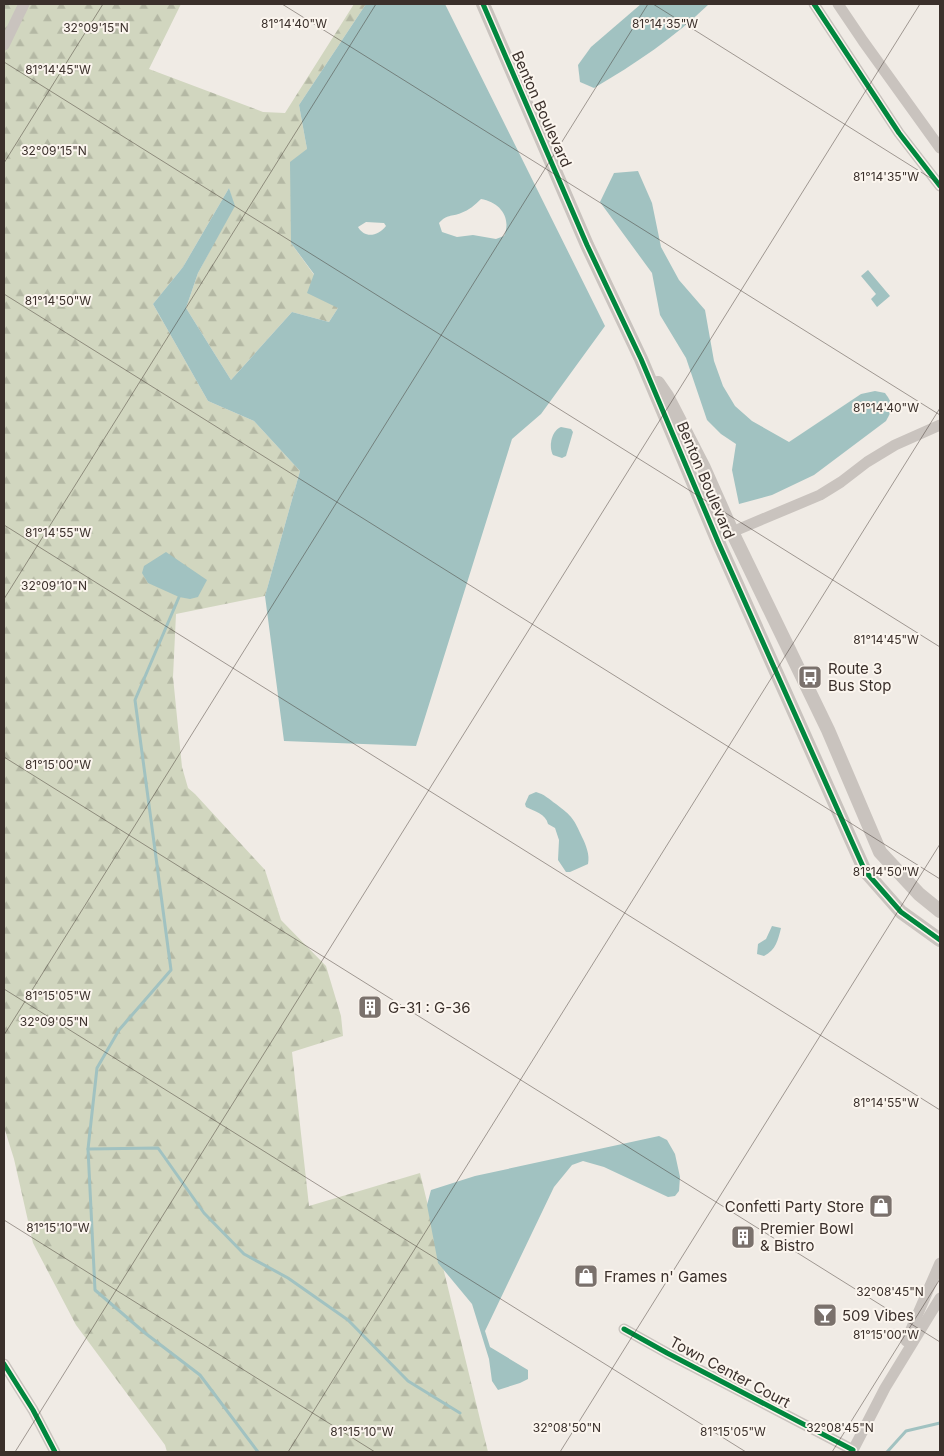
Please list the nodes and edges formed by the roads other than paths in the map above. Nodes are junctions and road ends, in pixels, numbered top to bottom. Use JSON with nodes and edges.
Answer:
{"nodes":[{"id":1,"x":24,"y":4,"type":"edge"},
{"id":2,"x":483,"y":4,"type":"edge"},
{"id":3,"x":814,"y":4,"type":"edge"},
{"id":4,"x":838,"y":4,"type":"edge"},
{"id":5,"x":4,"y":45,"type":"edge"},
{"id":6,"x":940,"y":148,"type":"edge"},
{"id":7,"x":940,"y":186,"type":"edge"},
{"id":8,"x":642,"y":359,"type":"junction"},
{"id":9,"x":940,"y":425,"type":"edge"},
{"id":10,"x":732,"y":532,"type":"junction"},
{"id":11,"x":940,"y":911,"type":"edge"},
{"id":12,"x":940,"y":940,"type":"edge"},
{"id":13,"x":940,"y":1263,"type":"edge"},
{"id":14,"x":940,"y":1298,"type":"edge"},
{"id":15,"x":624,"y":1329,"type":"dead end"},
{"id":16,"x":4,"y":1364,"type":"edge"},
{"id":17,"x":885,"y":1388,"type":"junction"},
{"id":18,"x":852,"y":1451,"type":"edge"},
{"id":19,"x":55,"y":1452,"type":"edge"}],
"edges":[{"from":1,"to":5,"type":"street"},
{"from":2,"to":8,"type":"street","name":"Benton Boulevard"},
{"from":3,"to":7,"type":"street"},
{"from":4,"to":6,"type":"street"},
{"from":8,"to":10,"type":"street","name":"Benton Boulevard"},
{"from":8,"to":12,"type":"street","name":"Benton Boulevard"},
{"from":9,"to":10,"type":"street"},
{"from":10,"to":11,"type":"street","name":"Benton Boulevard"},
{"from":13,"to":17,"type":"street"},
{"from":14,"to":17,"type":"street"},
{"from":15,"to":18,"type":"street","name":"Town Center Court"},
{"from":16,"to":19,"type":"street"},
{"from":17,"to":18,"type":"street"}]}
